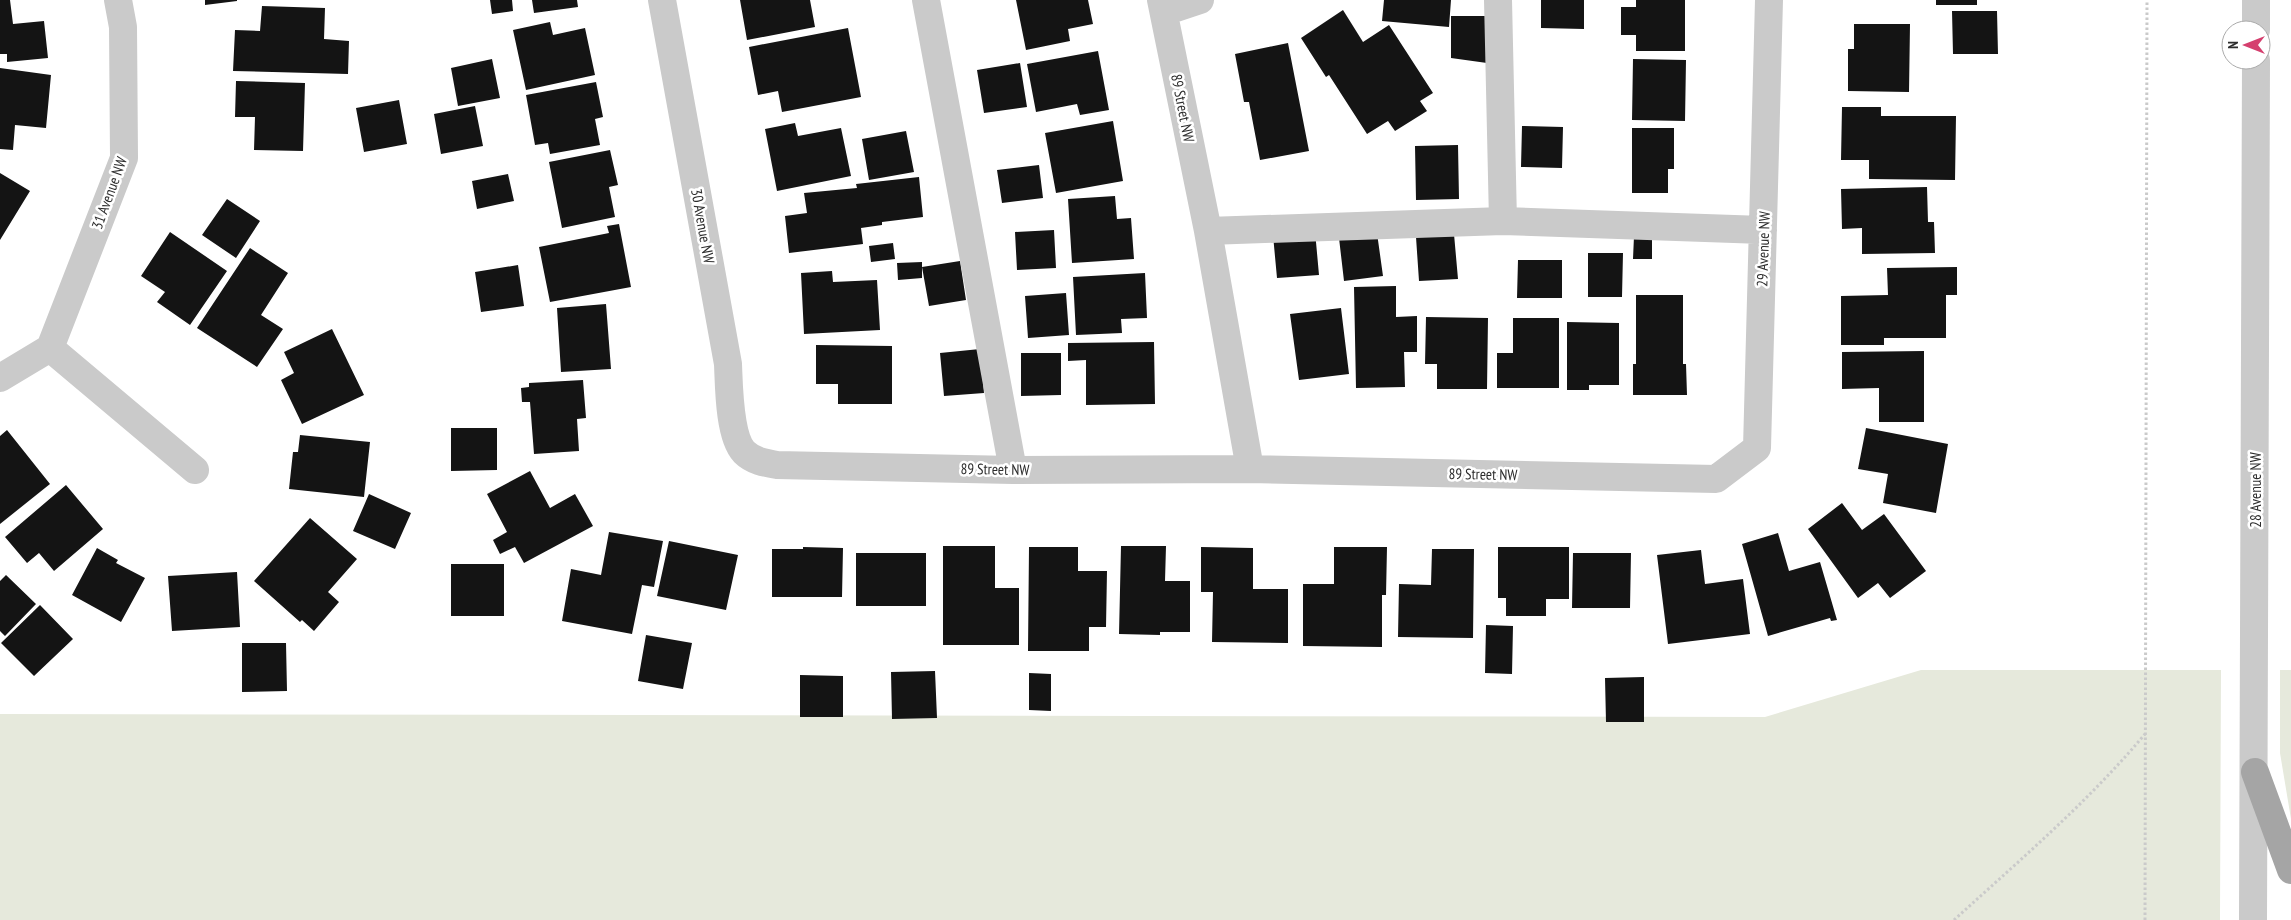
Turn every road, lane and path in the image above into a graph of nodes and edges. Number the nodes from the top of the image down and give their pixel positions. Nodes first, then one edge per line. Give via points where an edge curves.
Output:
1 (118, 0) edge
2 (662, 0) edge
3 (926, 0) edge
4 (1200, 0) edge
5 (1498, 0) edge
6 (1769, 0) edge
7 (2147, 0) edge
8 (2256, 0) edge
9 (1163, 6) edge
10 (2256, 20) edge
11 (2256, 70) edge
12 (1503, 221) junction
13 (1763, 230) junction
14 (1208, 231) junction
15 (50, 348) junction
16 (0, 378) edge
17 (744, 452) joint
18 (1250, 469) junction
19 (195, 470) dead end
20 (1013, 470) junction
21 (1716, 479) joint
22 (2146, 732) junction
23 (2255, 772) junction
24 (2291, 870) edge
25 (1954, 920) edge
26 (2145, 920) edge
27 (2253, 920) edge

1 - 15 street, 31 Avenue NW via 122,27 124,158
2 - 17 street, 30 Avenue NW via 728,364 734,429
3 - 20 street
4 - 9 street, 89 Street NW
5 - 12 street
6 - 13 street, 29 Avenue NW
7 - 22 path
8 - 10 street
9 - 14 street, 89 Street NW
11 - 23 street, 28 Avenue NW
12 - 13 street
12 - 14 street
13 - 21 street, 29 Avenue NW via 1757,448
14 - 18 street, 89 Street NW
15 - 16 street
15 - 19 street
17 - 20 street, 89 Street NW via 759,462 776,465
18 - 20 street, 89 Street NW
18 - 21 street, 89 Street NW
22 - 25 path via 2116,768 2056,828
22 - 26 path
23 - 24 main road
23 - 27 street, 28 Avenue NW

